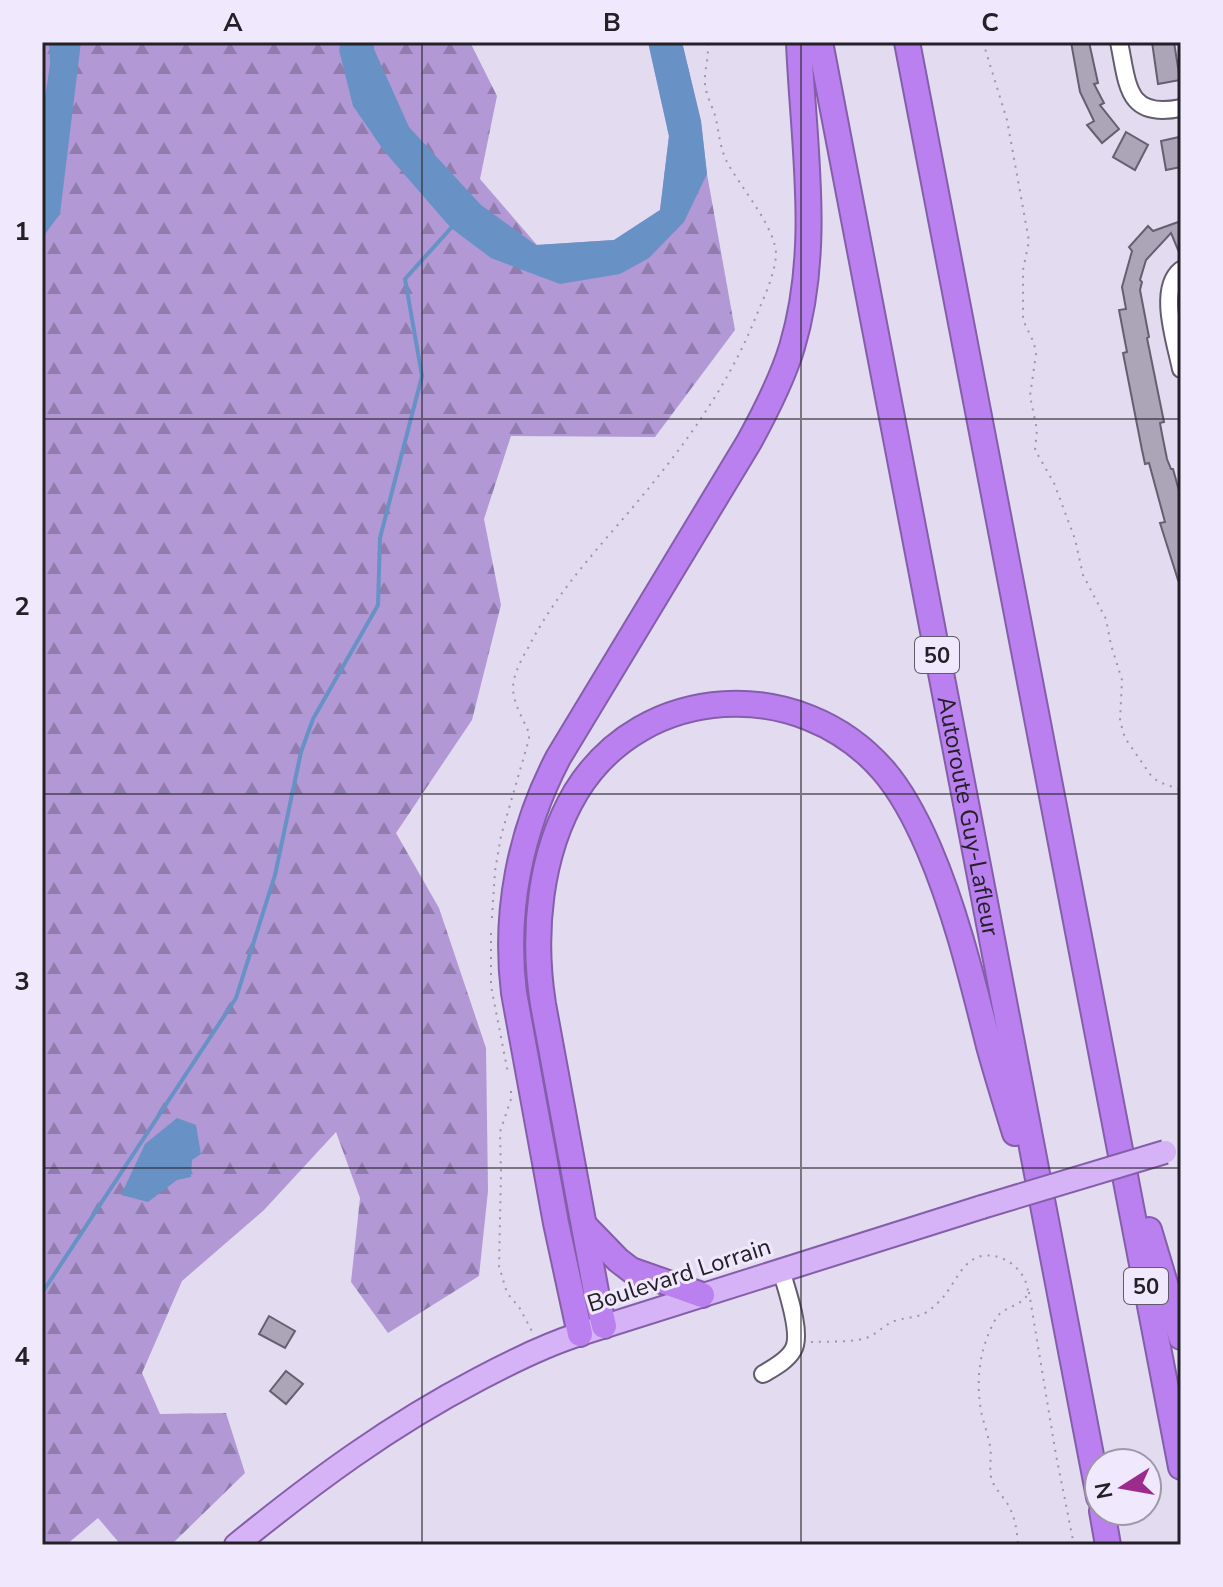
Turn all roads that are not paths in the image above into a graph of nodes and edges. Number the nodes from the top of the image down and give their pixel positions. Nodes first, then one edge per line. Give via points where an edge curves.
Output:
1 (799, 42) edge
2 (820, 42) edge
3 (907, 42) edge
4 (1119, 42) edge
5 (1181, 108) edge
6 (1181, 270) edge
7 (1181, 369) edge
8 (1111, 1105) junction
9 (1173, 1150) edge
10 (585, 1226) junction
11 (1055, 1268) junction
12 (781, 1270) junction
13 (702, 1295) junction
14 (604, 1326) junction
15 (580, 1334) junction
16 (1181, 1337) edge
17 (763, 1374) dead end
18 (1089, 1447) edge
19 (1181, 1467) edge
20 (236, 1545) edge

1 - 15 highway via 809,233 790,354 749,442 550,774 529,826 517,877 511,945 514,993
2 - 11 highway, Autoroute Guy-Lafleur / 50
3 - 8 highway, 50
4 - 5 street via 1128,86 1137,101 1153,111
6 - 7 street via 1171,283 1169,303
8 - 16 highway
8 - 19 highway, 50
9 - 12 main road, Boulevard Lorrain, bridge
10 - 11 highway via 539,965 543,888 557,834 588,774 636,732 696,708 761,704 802,714 845,735 884,771 914,816 961,938
10 - 13 highway via 631,1270
10 - 14 highway
11 - 18 highway, Autoroute Guy-Lafleur / 50
12 - 13 main road, Boulevard Lorrain
12 - 17 street via 796,1342 790,1354
13 - 14 main road, Boulevard Lorrain
14 - 15 main road, Boulevard Lorrain
15 - 20 main road, Boulevard Lorrain via 541,1348 417,1413 327,1473

